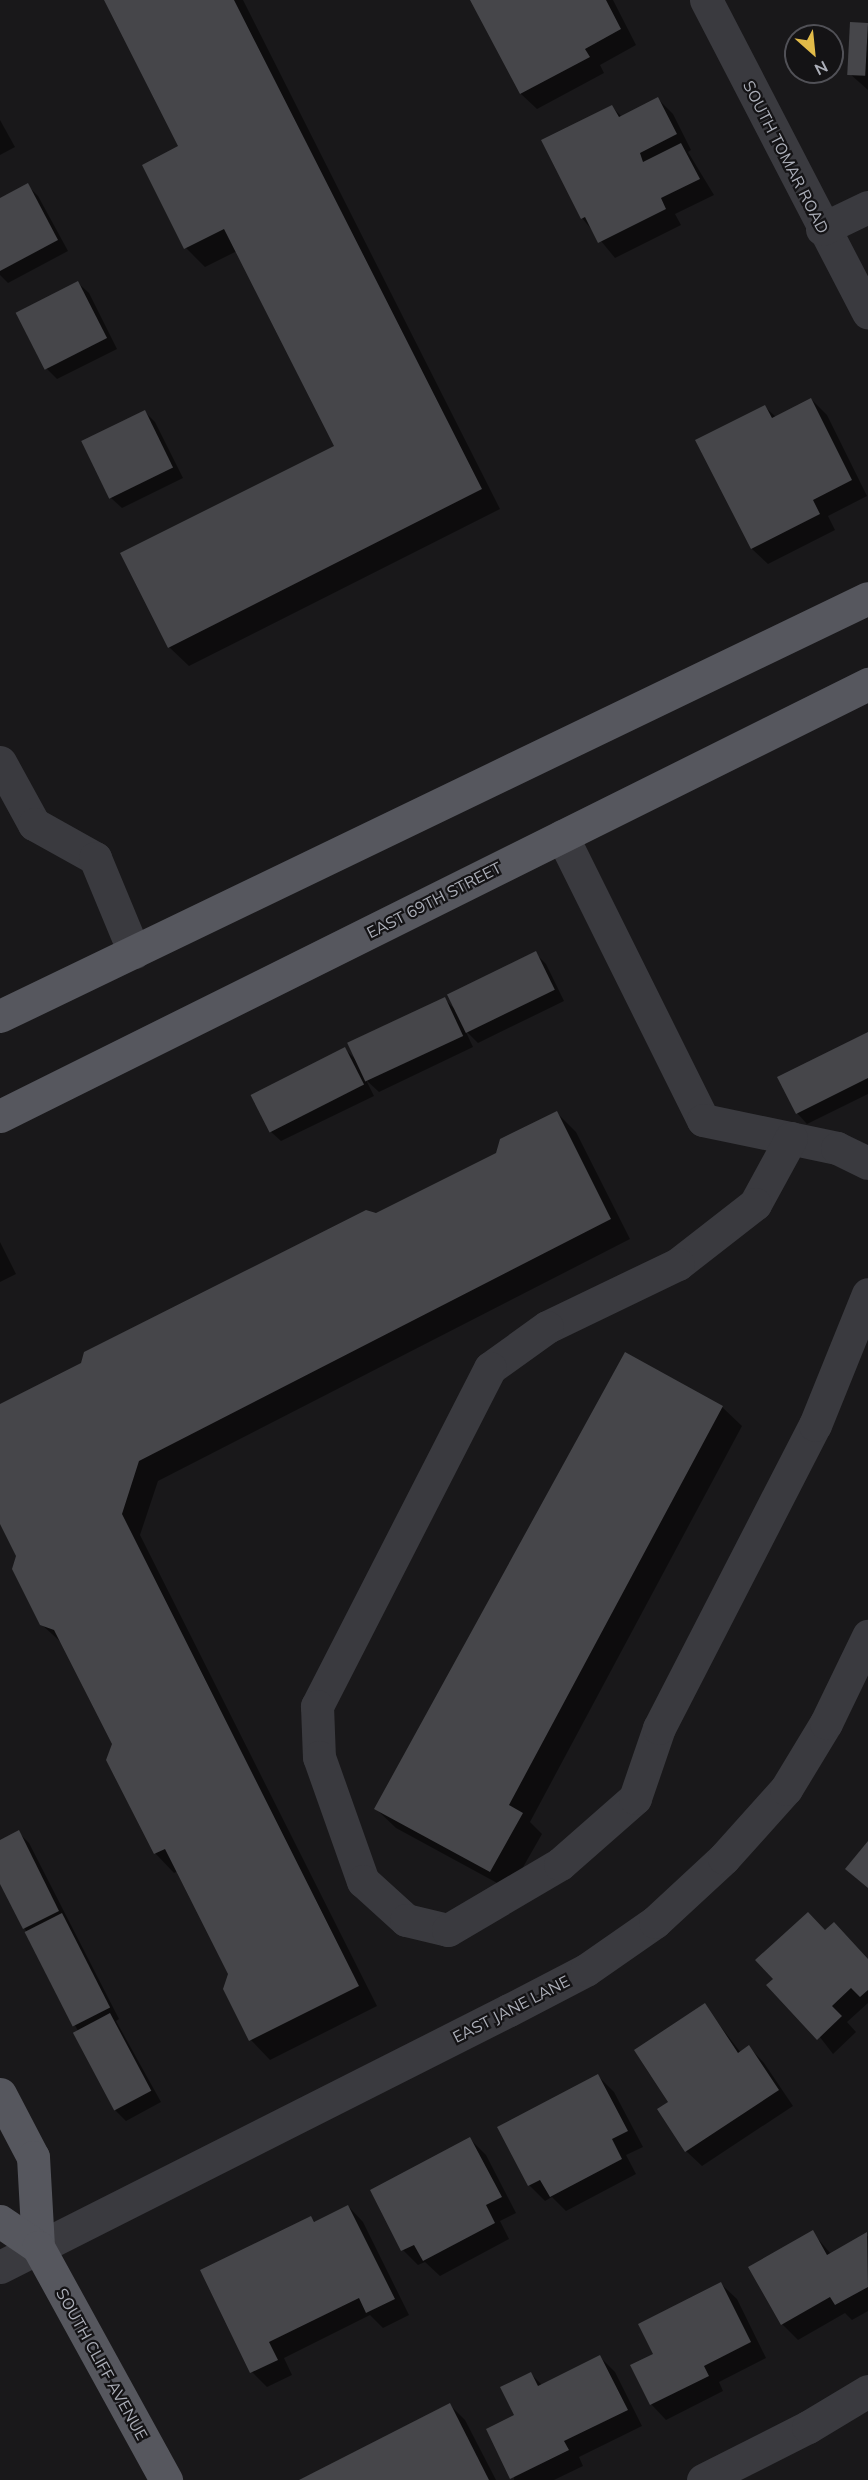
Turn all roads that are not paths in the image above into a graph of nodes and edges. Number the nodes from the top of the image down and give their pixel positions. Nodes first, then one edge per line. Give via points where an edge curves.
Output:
1 (706, 0) edge
2 (868, 207) edge
3 (822, 229) junction
4 (868, 313) edge
5 (868, 598) edge
6 (868, 684) edge
7 (0, 762) edge
8 (562, 836) junction
9 (134, 952) junction
10 (0, 1016) edge
11 (0, 1116) edge
12 (791, 1138) junction
13 (868, 1163) edge
14 (868, 1294) edge
15 (868, 1636) edge
16 (0, 2094) edge
17 (0, 2221) edge
18 (38, 2247) junction
19 (0, 2266) edge
20 (868, 2391) edge
21 (166, 2480) edge
22 (703, 2480) edge

1 - 3 street, SOUTH TOMAR ROAD
2 - 3 street
3 - 4 street, SOUTH TOMAR ROAD
5 - 9 main road
6 - 8 main road, EAST 69TH STREET
7 - 9 street via 34,824 94,858
8 - 11 main road, EAST 69TH STREET
8 - 12 street via 703,1120
9 - 10 main road
12 - 13 street via 837,1148
12 - 14 street via 755,1204 678,1264 547,1327 490,1368 317,1706 319,1757 363,1881 406,1920 448,1930 560,1864 635,1798 659,1728 815,1425
15 - 18 street, EAST JANE LANE via 826,1723 786,1789 724,1858 655,1922 586,1970
16 - 18 main road, SOUTH CLIFF AVENUE via 33,2157
17 - 18 main road, SOUTH CLIFF AVENUE
18 - 19 street, EAST JANE LANE
18 - 21 main road, SOUTH CLIFF AVENUE
20 - 22 street via 808,2427

